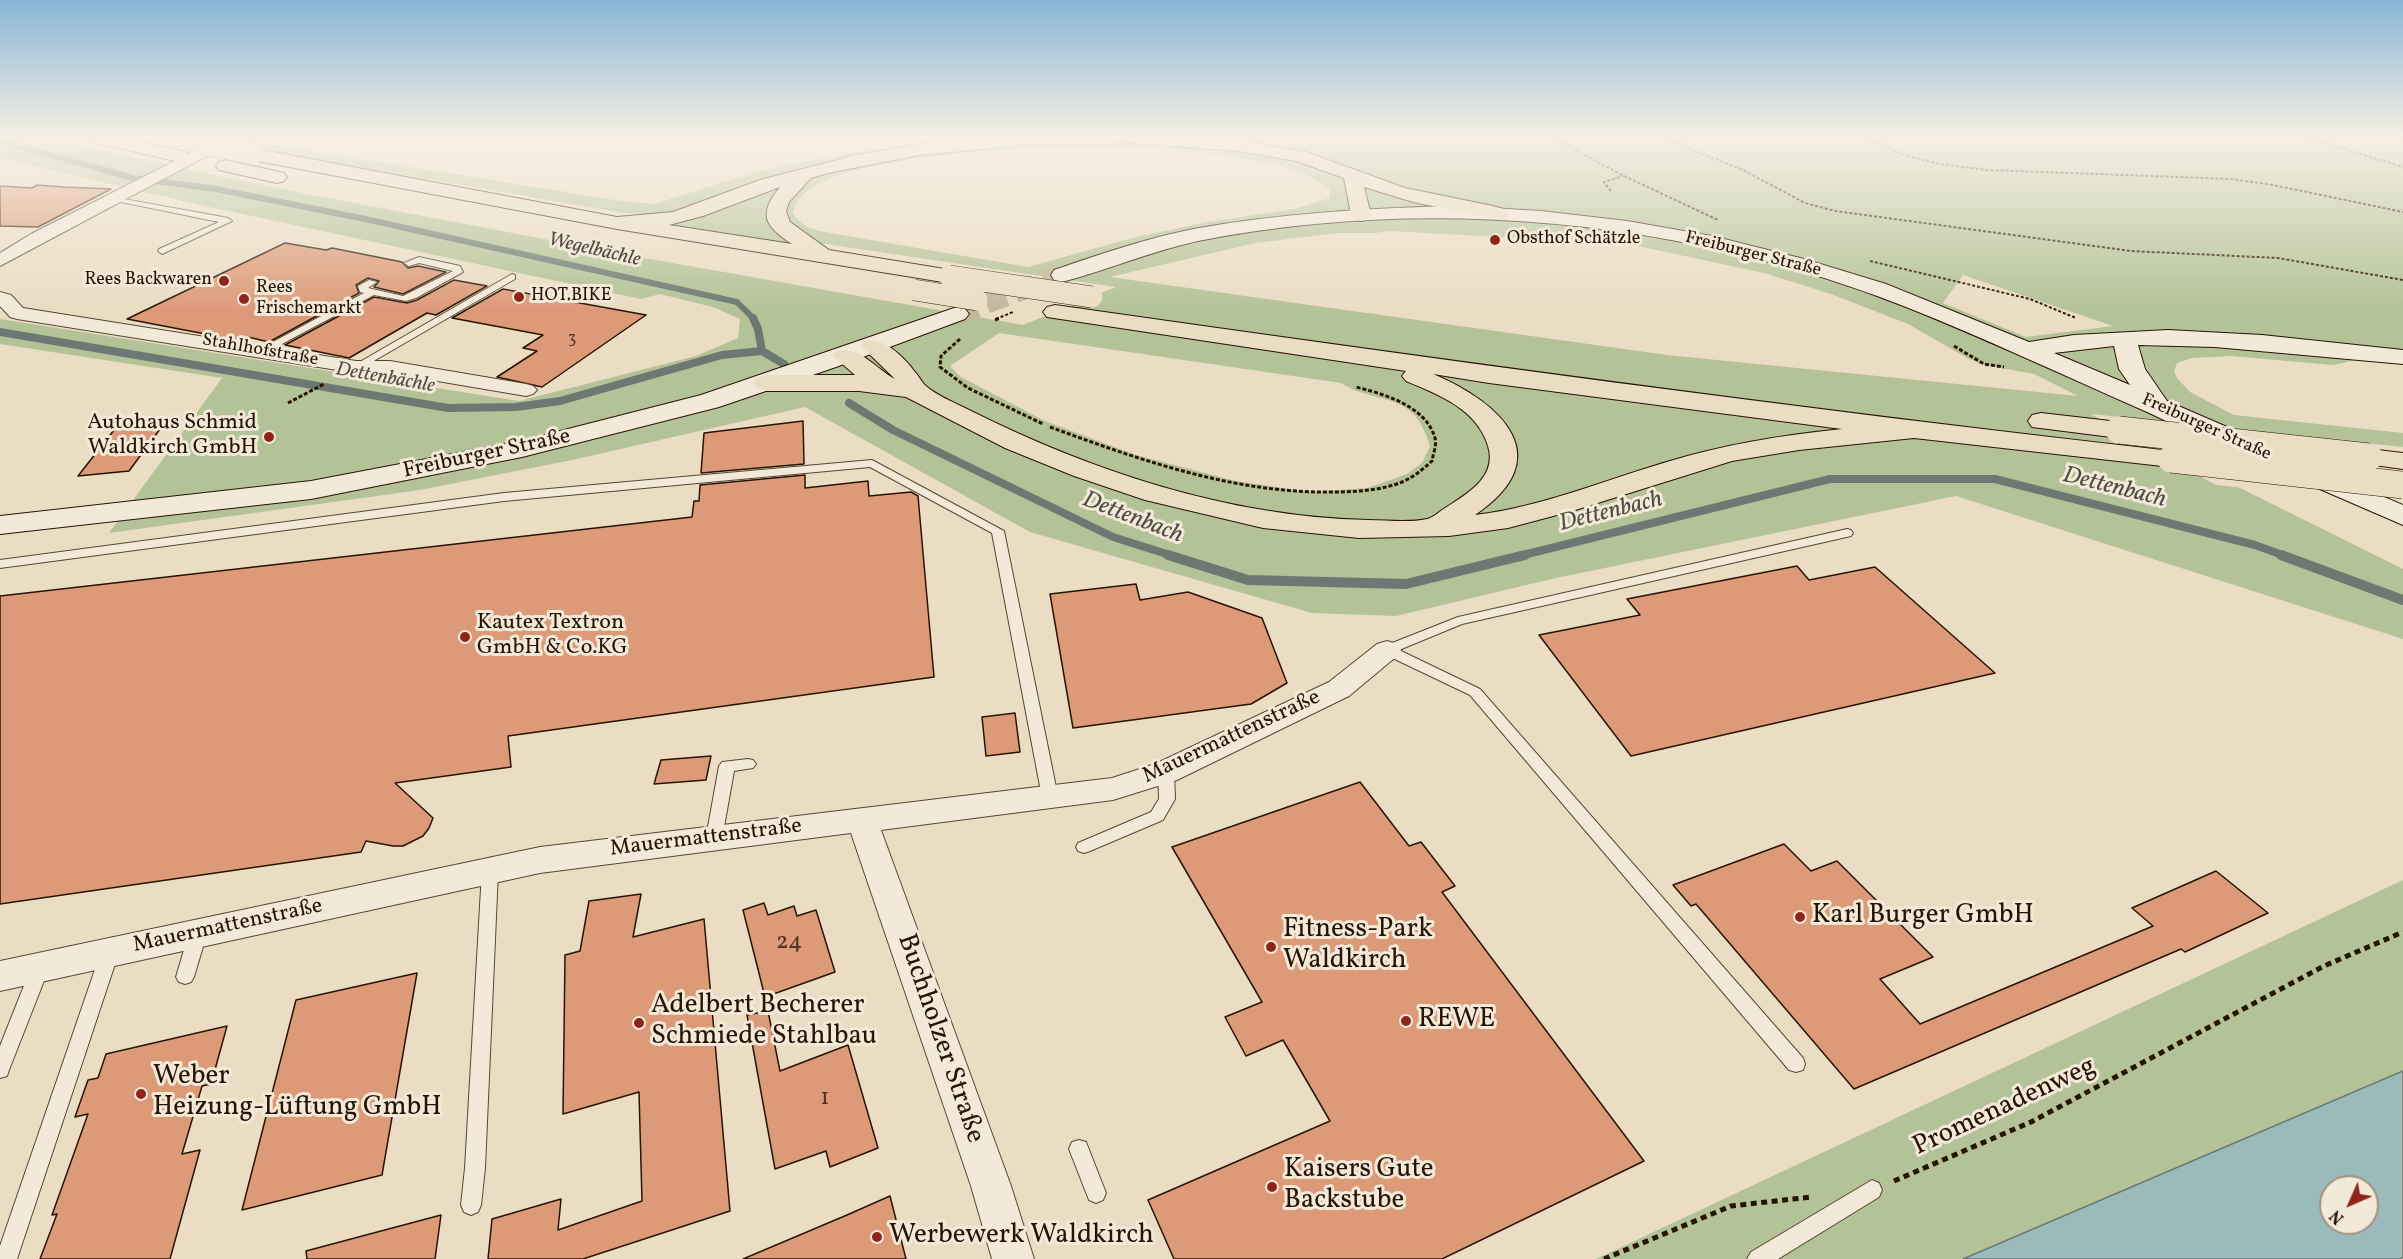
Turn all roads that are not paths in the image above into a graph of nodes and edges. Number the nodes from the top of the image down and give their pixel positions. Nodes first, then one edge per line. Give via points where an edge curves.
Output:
1 (124, 195) edge
2 (373, 195) edge
3 (468, 195) edge
4 (736, 195) edge
5 (783, 195) edge
6 (1357, 195) edge
7 (1389, 195) edge
8 (1409, 195) edge
9 (116, 199) junction
10 (1396, 213) junction
11 (1500, 214) junction
12 (1361, 215) junction
13 (617, 223) junction
14 (9, 237) dead end
15 (37, 238) junction
16 (162, 251) dead end
17 (827, 257) junction
18 (0, 261) edge
19 (409, 264) dead end
20 (1062, 275) tunnel mouth
21 (512, 277) dead end
22 (372, 282) dead end
23 (373, 292) junction
24 (0, 298) edge
25 (961, 325) tunnel mouth
26 (2114, 339) junction
27 (873, 346) junction
28 (261, 351) junction
29 (845, 356) junction
30 (2041, 356) junction
31 (2403, 357) edge
32 (1375, 358) junction
33 (356, 367) junction
34 (766, 383) junction
35 (887, 386) junction
36 (526, 390) dead end
37 (917, 392) junction
38 (2157, 406) junction
39 (1914, 430) junction
40 (2403, 460) edge
41 (2403, 486) edge
42 (2403, 516) edge
43 (0, 525) edge
44 (1438, 527) junction
45 (1846, 533) dead end
46 (0, 564) edge
47 (1387, 650) junction
48 (748, 764) dead end
49 (1166, 772) junction
50 (1050, 797) junction
51 (862, 820) junction
52 (714, 838) junction
53 (1084, 847) dead end
54 (490, 871) junction
55 (198, 933) junction
56 (111, 952) junction
57 (40, 968) junction
58 (0, 976) edge
59 (185, 977) dead end
60 (1796, 1064) dead end
61 (0, 1070) edge
62 (1079, 1149) dead end
63 (1872, 1190) road end
64 (1096, 1193) dead end
65 (471, 1205) dead end
66 (6, 1259) edge
67 (1013, 1259) edge
68 (1758, 1259) edge

1 - 9 street
2 - 32 highway, bridge via 533,226 914,290
3 - 13 highway, bridge
4 - 13 highway via 677,217
5 - 17 highway via 774,212 777,220
6 - 12 highway
7 - 10 highway
8 - 11 highway
9 - 15 street
9 - 16 lane via 228,221 230,225 180,248
10 - 11 main road, Freiburger Straße
10 - 12 main road, Freiburger Straße
11 - 30 main road, Freiburger Straße via 1622,226 1762,255 1881,290
12 - 20 main road, Freiburger Straße via 1197,236 1137,250
13 - 17 highway
14 - 15 street
15 - 18 street
17 - 40 highway, bridge via 1431,346 1742,386
19 - 23 lane via 419,260 457,268 458,272 403,299
21 - 33 lane
22 - 23 lane via 363,290
23 - 28 lane
24 - 28 street, Stahlhofstraße via 17,313
25 - 27 main road, Freiburger Straße
26 - 30 main road
26 - 31 main road via 2239,342
26 - 38 main road
27 - 29 main road, Freiburger Straße
27 - 37 highway via 904,374
28 - 33 street, Stahlhofstraße
29 - 34 main road, Freiburger Straße
29 - 35 highway
30 - 38 main road, Freiburger Straße
32 - 39 highway
32 - 44 highway via 1455,393 1486,416 1502,443 1505,459 1494,484
33 - 36 street, Stahlhofstraße via 390,367
34 - 35 highway via 861,382
34 - 43 main road, Freiburger Straße via 522,450 369,480 233,501
35 - 37 highway
37 - 44 highway via 1036,451 1174,501 1217,512 1302,524 1366,529
38 - 42 main road, Freiburger Straße
39 - 41 highway, bridge
39 - 44 highway via 1799,441 1733,453 1669,469 1538,512 1485,523
45 - 47 lane via 1458,621
46 - 50 lane via 504,497 872,463 998,531
47 - 49 street, Mauermattenstraße via 1339,689
47 - 60 lane via 1475,692
48 - 52 lane via 727,766
49 - 50 street, Mauermattenstraße via 1113,789
49 - 53 lane via 1167,799 1157,816
50 - 51 street, Mauermattenstraße
51 - 52 street, Mauermattenstraße
51 - 67 street, Buchholzer Straße
52 - 54 street, Mauermattenstraße via 540,860
54 - 55 street, Mauermattenstraße
54 - 65 lane
55 - 56 street, Mauermattenstraße
55 - 59 lane
56 - 57 street, Mauermattenstraße
56 - 66 lane
57 - 58 street, Mauermattenstraße
57 - 61 lane
62 - 64 lane
63 - 68 lane

